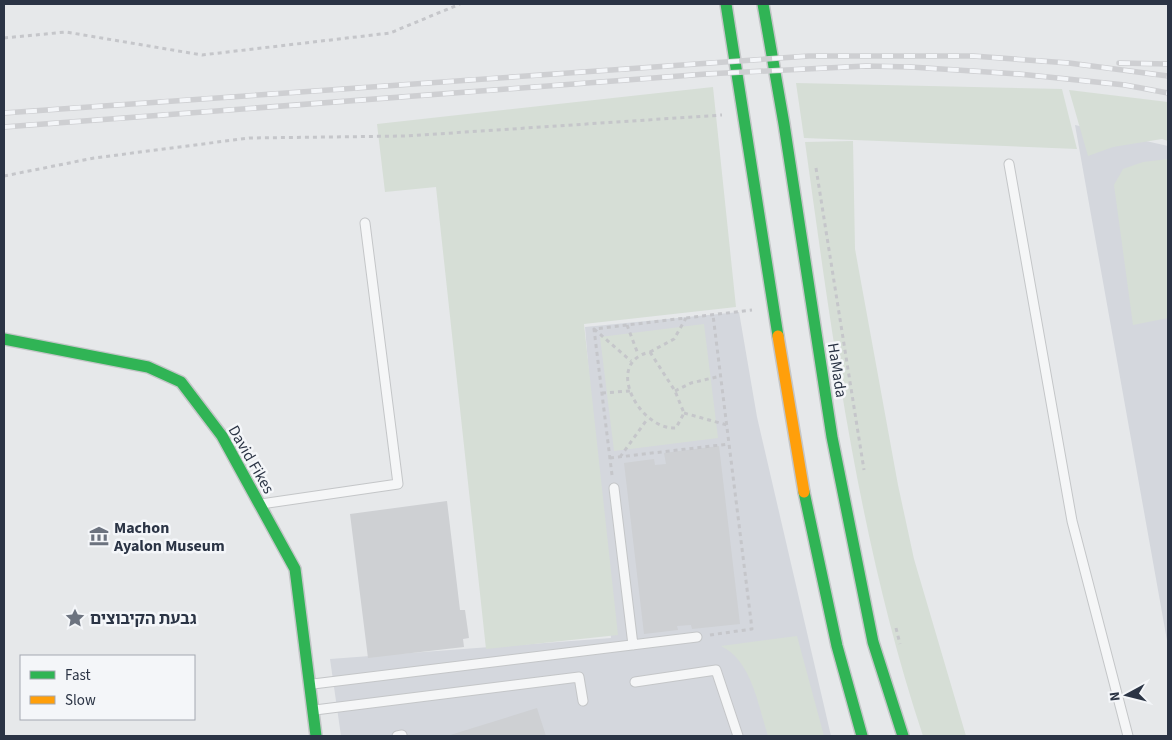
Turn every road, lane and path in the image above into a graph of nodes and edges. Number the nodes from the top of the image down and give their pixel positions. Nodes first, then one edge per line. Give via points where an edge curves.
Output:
1 (460, 4) edge
2 (726, 4) edge
3 (763, 4) edge
4 (4, 38) edge
5 (745, 113) junction
6 (814, 158) dead end
7 (1009, 164) dead end
8 (4, 176) edge
9 (366, 222) dead end
10 (772, 310) junction
11 (713, 315) junction
12 (686, 318) junction
13 (627, 325) junction
14 (594, 329) junction
15 (4, 339) edge
16 (650, 352) junction
17 (638, 354) junction
18 (631, 361) junction
19 (721, 376) junction
20 (630, 391) junction
21 (675, 391) junction
22 (602, 393) junction
23 (684, 413) junction
24 (648, 418) junction
25 (727, 424) junction
26 (729, 444) junction
27 (620, 457) junction
28 (610, 458) junction
29 (866, 480) dead end
30 (614, 488) joint
31 (259, 504) junction
32 (895, 624) dead end
33 (697, 637) joint
34 (633, 644) junction
35 (902, 653) dead end
36 (635, 682) dead end
37 (310, 685) junction
38 (583, 701) dead end
39 (313, 710) junction
40 (316, 736) edge
41 (738, 736) edge
42 (862, 736) edge
43 (902, 736) edge
44 (1128, 736) edge

1 - 4 path via 390,33 202,55 66,32
2 - 5 main road
3 - 43 main road, HaMada via 834,447 873,642
5 - 8 path via 406,136 250,138 94,158
5 - 10 main road
6 - 29 path
7 - 44 lane via 1072,521
9 - 31 lane via 398,484
10 - 11 path
10 - 42 main road via 814,555
11 - 12 path
11 - 19 path
12 - 13 path
12 - 16 path via 674,339
13 - 14 path
13 - 17 path
14 - 18 path
14 - 22 path
15 - 31 main road, David Fikes via 148,367 182,382 222,436
16 - 17 path
16 - 21 path
17 - 18 path
18 - 20 path
19 - 21 path via 691,383
19 - 25 path
20 - 22 path
20 - 24 path
21 - 23 path
22 - 28 path
23 - 24 path via 676,428 665,427
23 - 25 path
24 - 27 path
25 - 26 path
26 - 27 path
26 - 33 path via 752,629
27 - 28 path
28 - 30 path
30 - 34 lane
31 - 37 main road, David Fikes via 295,569
32 - 35 path
33 - 34 lane
34 - 37 lane
36 - 41 lane via 716,670
37 - 39 main road, David Fikes
38 - 39 lane via 579,677
39 - 40 main road, David Fikes

